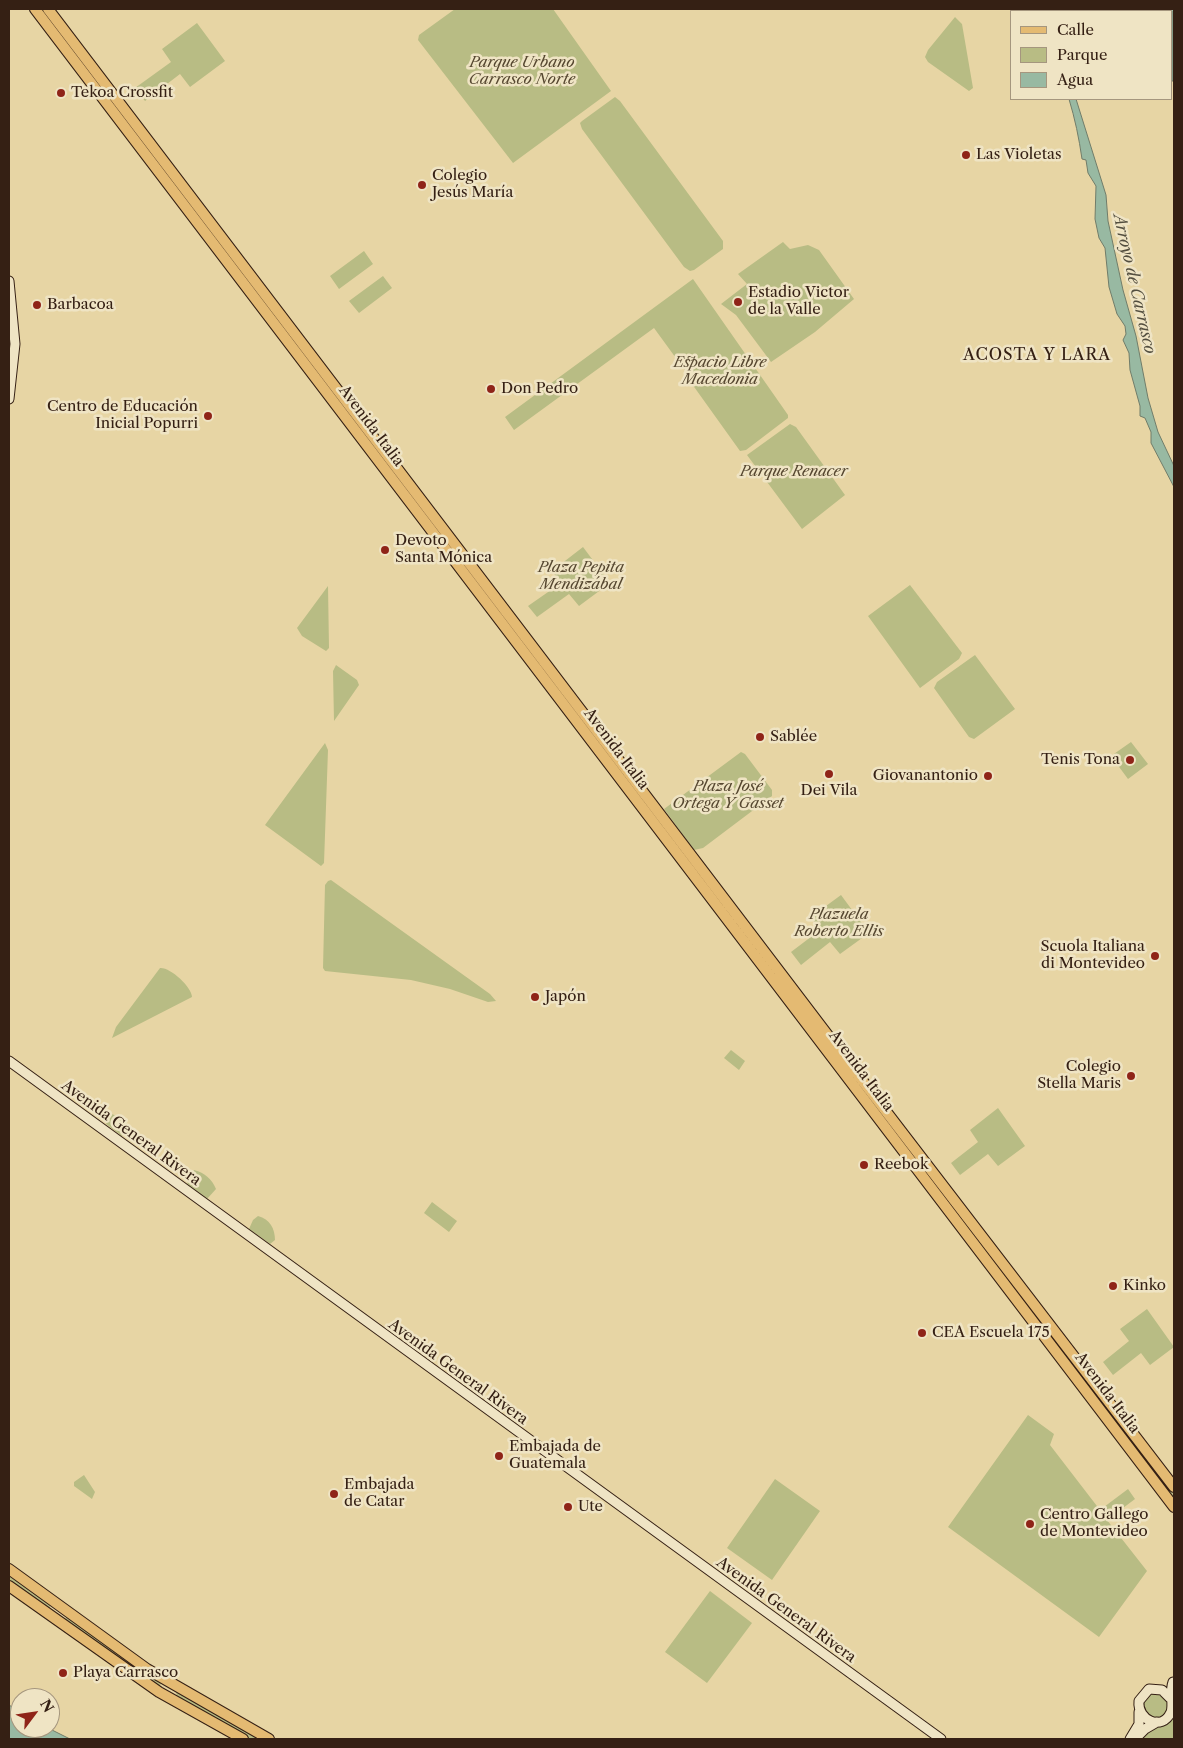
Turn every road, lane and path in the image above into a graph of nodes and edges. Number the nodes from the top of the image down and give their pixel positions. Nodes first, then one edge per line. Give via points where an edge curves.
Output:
1 (35, 9) edge
2 (48, 9) edge
3 (9, 283) edge
4 (9, 399) edge
5 (407, 490) junction
6 (9, 1061) edge
7 (1174, 1487) edge
8 (1174, 1507) edge
9 (9, 1568) edge
10 (9, 1586) edge
11 (1173, 1680) edge
12 (1158, 1689) junction
13 (1172, 1701) edge
14 (1139, 1712) junction
15 (1171, 1716) edge
16 (1157, 1722) junction
17 (243, 1739) edge
18 (269, 1739) edge
19 (941, 1739) edge
20 (1130, 1739) edge
21 (1135, 1739) edge

1 - 5 main road, Avenida Italia via 380,462
2 - 5 main road, Avenida Italia
3 - 4 main road via 15,357
5 - 7 main road, Avenida Italia via 434,517
5 - 8 main road, Avenida Italia
6 - 19 main road, Avenida General Rivera
9 - 18 main road via 154,1673
10 - 17 main road via 151,1687
11 - 12 main road
11 - 13 main road
12 - 13 main road
12 - 14 main road via 1149,1690 1141,1696
13 - 15 main road
14 - 16 main road via 1144,1719
14 - 20 main road via 1139,1724
15 - 16 main road
16 - 21 main road

